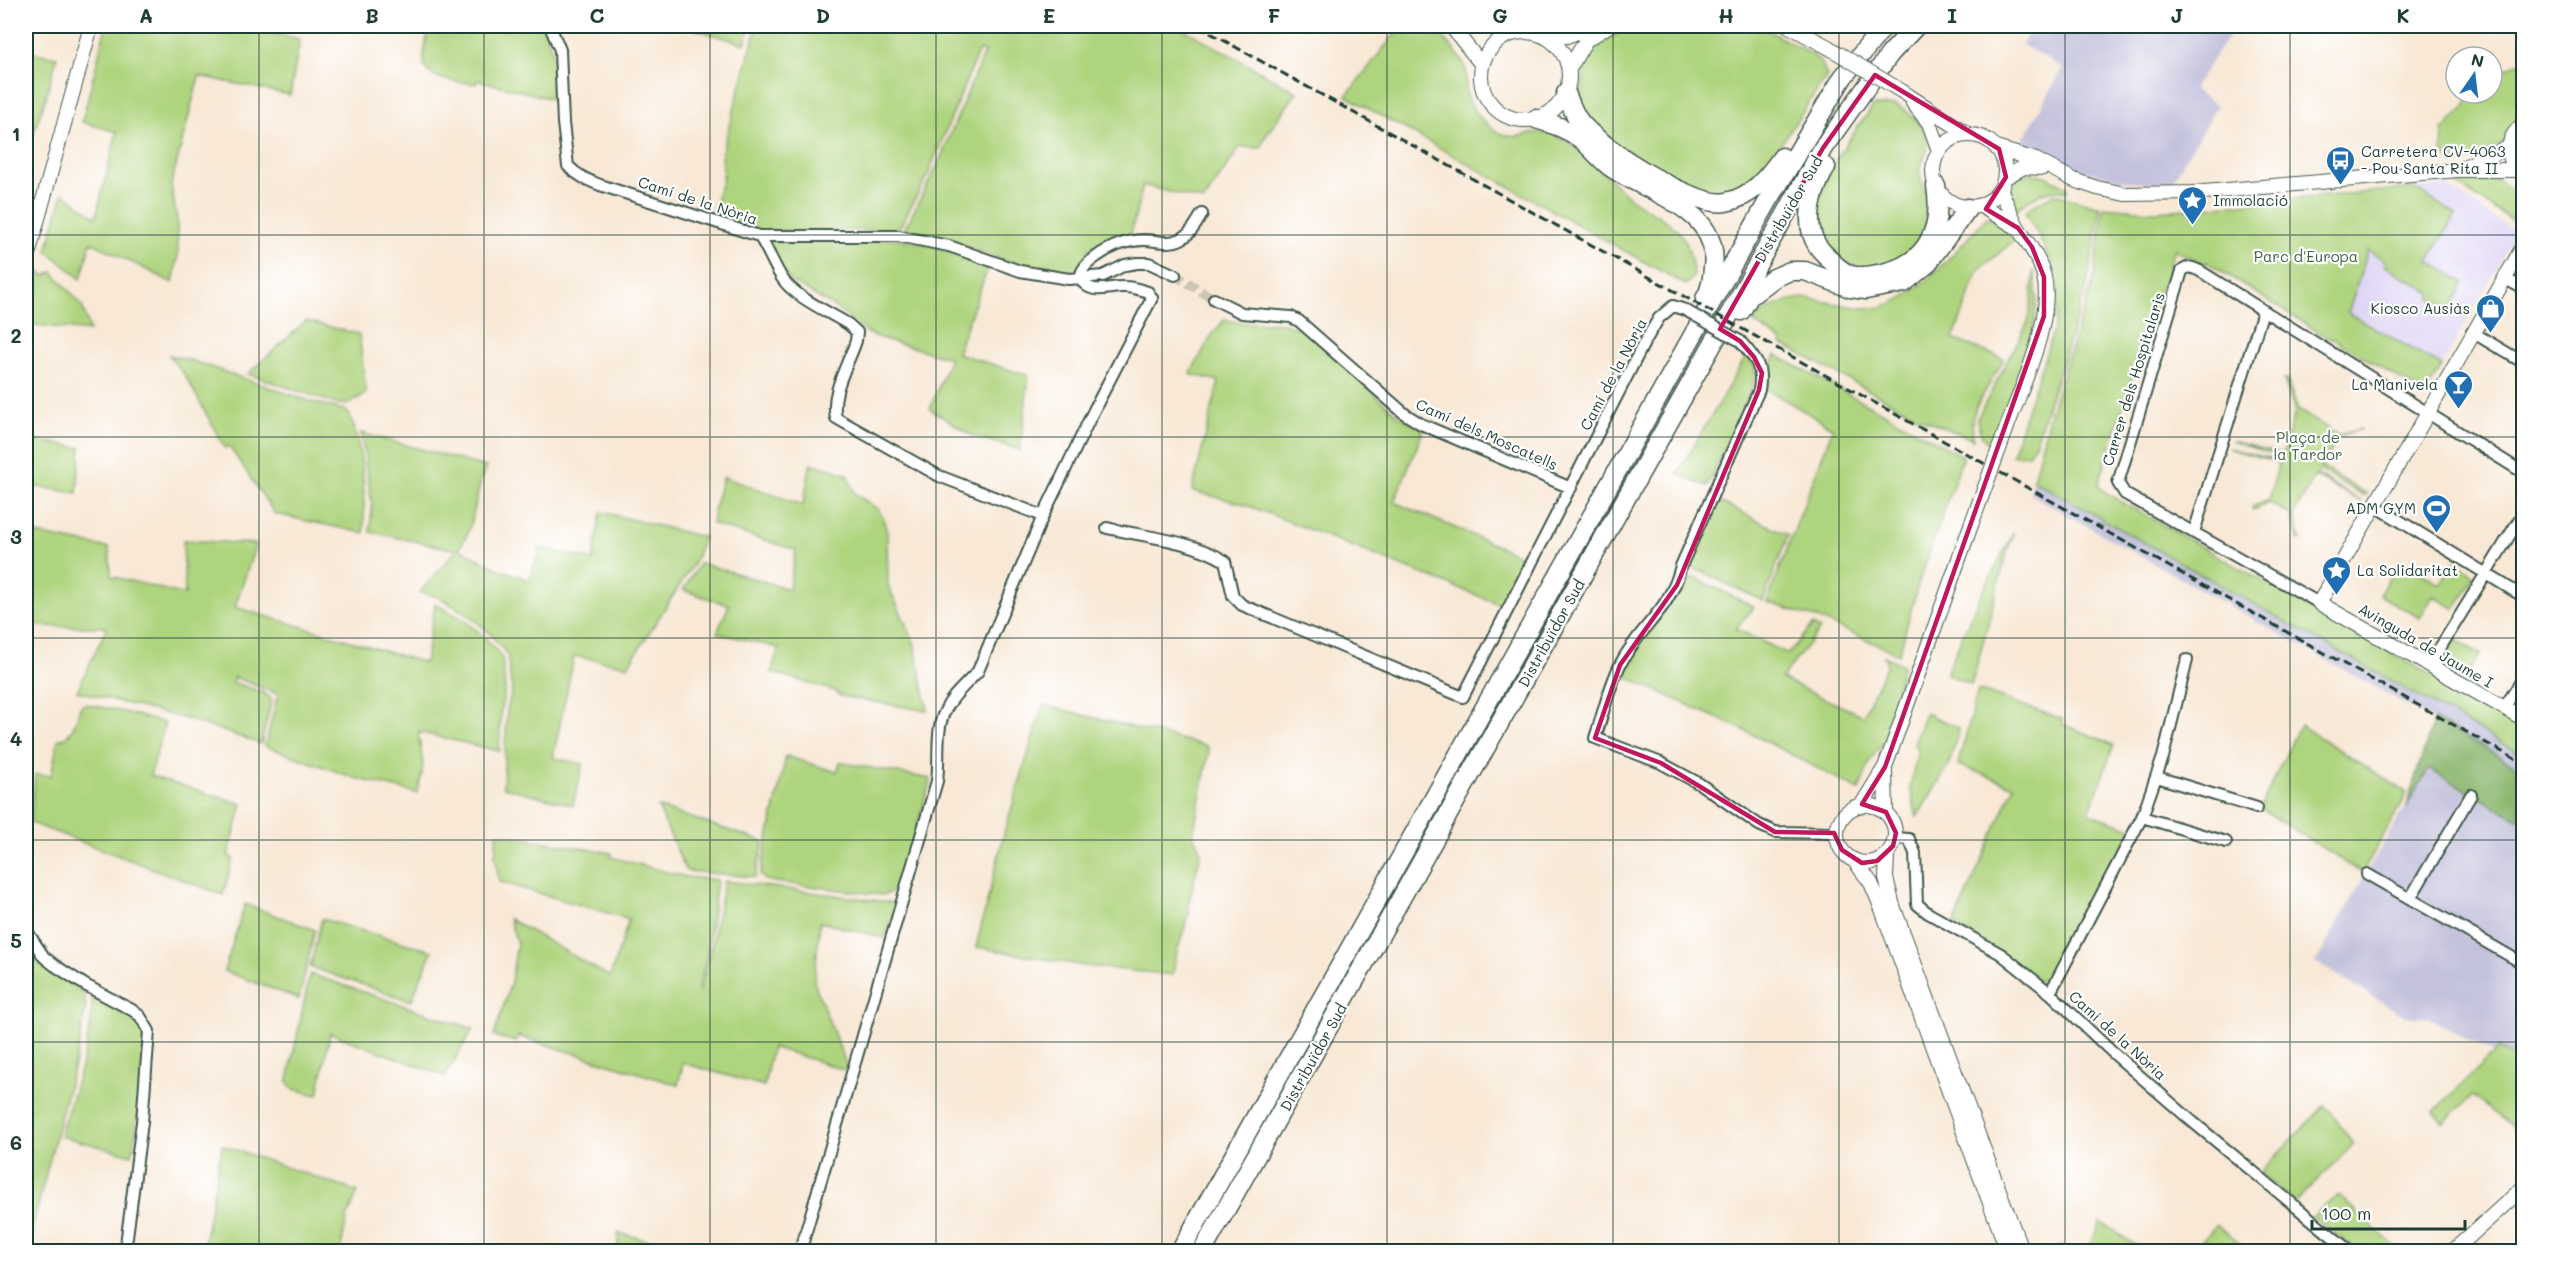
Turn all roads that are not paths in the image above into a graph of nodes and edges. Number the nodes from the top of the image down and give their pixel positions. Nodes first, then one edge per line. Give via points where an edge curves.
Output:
1 (91, 26) edge
2 (550, 26) edge
3 (1451, 26) edge
4 (1491, 26) edge
5 (1593, 26) edge
6 (1608, 26) edge
7 (1789, 26) edge
8 (1884, 26) edge
9 (1916, 26) edge
10 (1515, 33) junction
11 (1548, 37) junction
12 (1482, 65) junction
13 (1569, 69) junction
14 (1843, 77) junction
15 (1903, 92) junction
16 (1566, 93) junction
17 (1848, 112) junction
18 (1536, 119) junction
19 (2523, 124) edge
20 (1969, 135) junction
21 (2509, 147) junction
22 (1999, 149) junction
23 (1939, 151) junction
24 (2057, 169) junction
25 (2458, 170) junction
26 (2521, 172) edge
27 (2003, 184) junction
28 (1936, 186) junction
29 (1975, 207) junction
30 (1202, 214) dead end
31 (2018, 228) junction
32 (759, 236) junction
33 (2523, 245) edge
34 (26, 262) edge
35 (1175, 275) tunnel mouth
36 (2504, 278) junction
37 (1080, 279) junction
38 (2523, 289) edge
39 (1214, 299) tunnel mouth
40 (2263, 311) junction
41 (2472, 332) junction
42 (2523, 363) edge
43 (2427, 413) junction
44 (1640, 472) junction
45 (2523, 473) edge
46 (1616, 474) junction
47 (1571, 488) junction
48 (2125, 494) joint
49 (2374, 505) junction
50 (2523, 512) edge
51 (1044, 516) junction
52 (1107, 528) dead end
53 (2194, 532) junction
54 (2486, 574) junction
55 (2523, 597) edge
56 (2319, 603) junction
57 (2187, 660) dead end
58 (2430, 664) junction
59 (2523, 677) edge
60 (2504, 708) junction
61 (2523, 719) edge
62 (1886, 767) junction
63 (2157, 777) junction
64 (2471, 795) dead end
65 (1861, 806) junction
66 (2257, 808) dead end
67 (1886, 812) junction
68 (2142, 817) junction
69 (1838, 833) junction
70 (1895, 838) junction
71 (2226, 842) dead end
72 (1887, 855) junction
73 (1854, 860) junction
74 (2367, 874) dead end
75 (2411, 897) junction
76 (26, 930) edge
77 (2523, 964) edge
78 (2050, 993) junction
79 (2523, 1187) edge
80 (124, 1251) edge
81 (800, 1251) edge
82 (1180, 1251) edge
83 (1202, 1251) edge
84 (2008, 1251) edge
85 (2022, 1251) edge
86 (2351, 1251) edge
87 (2452, 1251) edge

1 - 34 street
2 - 32 street, Camí de la Nòria via 560,50 568,166 600,185
3 - 12 street
4 - 10 street
5 - 11 street via 1567,36
6 - 13 street via 1586,40
7 - 15 street, bridge
8 - 14 highway, Distribuïdor Sud
9 - 17 highway, Distribuïdor Sud via 1890,54
10 - 11 street
10 - 12 street via 1494,44
11 - 13 street via 1559,47
12 - 18 street via 1485,95 1494,107 1506,116
13 - 16 street
14 - 16 highway via 1824,94 1768,177 1755,189 1726,202 1695,197 1617,155 1579,121
14 - 46 highway, Distribuïdor Sud via 1767,203
15 - 20 street
15 - 23 street via 1929,123
16 - 18 street via 1549,114
17 - 28 highway via 1839,144 1815,185 1811,212 1811,230 1817,245 1836,266 1852,275 1866,276 1900,269 1916,257 1930,241 1936,224
17 - 44 highway, Distribuïdor Sud via 1822,148
18 - 46 highway via 1562,127 1609,166 1677,203 1704,225 1715,256 1710,289 1641,417
19 - 21 street
20 - 22 street via 1990,141
20 - 23 street via 1947,142
21 - 25 street
21 - 26 street via 2513,164
22 - 24 street
22 - 27 street
23 - 28 street via 1934,162
24 - 25 street via 2074,180 2125,194 2193,193
24 - 27 street via 2024,167
25 - 26 street
27 - 29 street via 1996,197
27 - 31 street
28 - 29 street via 1949,202
29 - 31 street
29 - 44 highway via 1927,264 1904,283 1866,290 1805,271 1790,271 1749,297 1674,430
30 - 37 street via 1190,234 1177,241 1125,242 1107,249 1083,268
31 - 62 street, bridge via 2032,247 2044,277 2044,316
32 - 37 street via 898,236 949,246 1020,271
32 - 51 street, Camí de la Nòria via 790,288 857,332 835,395 836,418 939,477
33 - 36 street
35 - 37 street via 1149,263 1137,263 1103,276
36 - 38 street
36 - 41 street
37 - 51 street via 1091,289 1137,288 1149,292 1152,298
39 - 47 street, Camí dels Moscatells via 1242,313 1299,321 1421,424
40 - 43 street
40 - 48 street, Carrer dels Hospitalaris via 2192,267 2182,271 2118,477
40 - 53 street
41 - 42 street
41 - 43 street
43 - 45 street
43 - 49 street
44 - 83 highway, Distribuïdor Sud
46 - 82 highway, Distribuïdor Sud
47 - 52 street, Camí de la Nòria via 1463,697 1242,605 1233,596 1225,561 1216,555
47 - 69 street, Camí de la Nòria, bridge via 1644,343 1659,318 1673,306 1740,341 1754,357 1762,373 1759,390 1677,585 1620,665 1595,738 1661,763 1775,832
48 - 53 street, Avinguda de Jaume I
49 - 54 street
49 - 56 street
50 - 54 street
51 - 81 street via 978,671 944,712 937,781
53 - 56 street, Avinguda de Jaume I
54 - 55 street
54 - 58 street
56 - 58 street, Avinguda de Jaume I
57 - 63 street
58 - 60 street, Avinguda de Jaume I
59 - 60 street
60 - 61 street, Avinguda de Jaume I
62 - 65 street
62 - 67 street
63 - 66 street
63 - 68 street
64 - 75 street
65 - 67 street
65 - 69 street via 1843,816
67 - 70 street via 1894,823
68 - 71 street
68 - 78 street
69 - 73 street via 1842,850
70 - 72 street
70 - 78 street, Camí de la Nòria via 1909,839 1915,853 1917,904 2001,954
72 - 73 street via 1872,863
72 - 85 street via 1886,878 1893,906
73 - 84 street via 1880,904
74 - 75 street
75 - 77 street
76 - 80 street via 44,957 132,1010 149,1031 142,1122
78 - 86 street, Camí de la Nòria via 2178,1109
79 - 87 street

